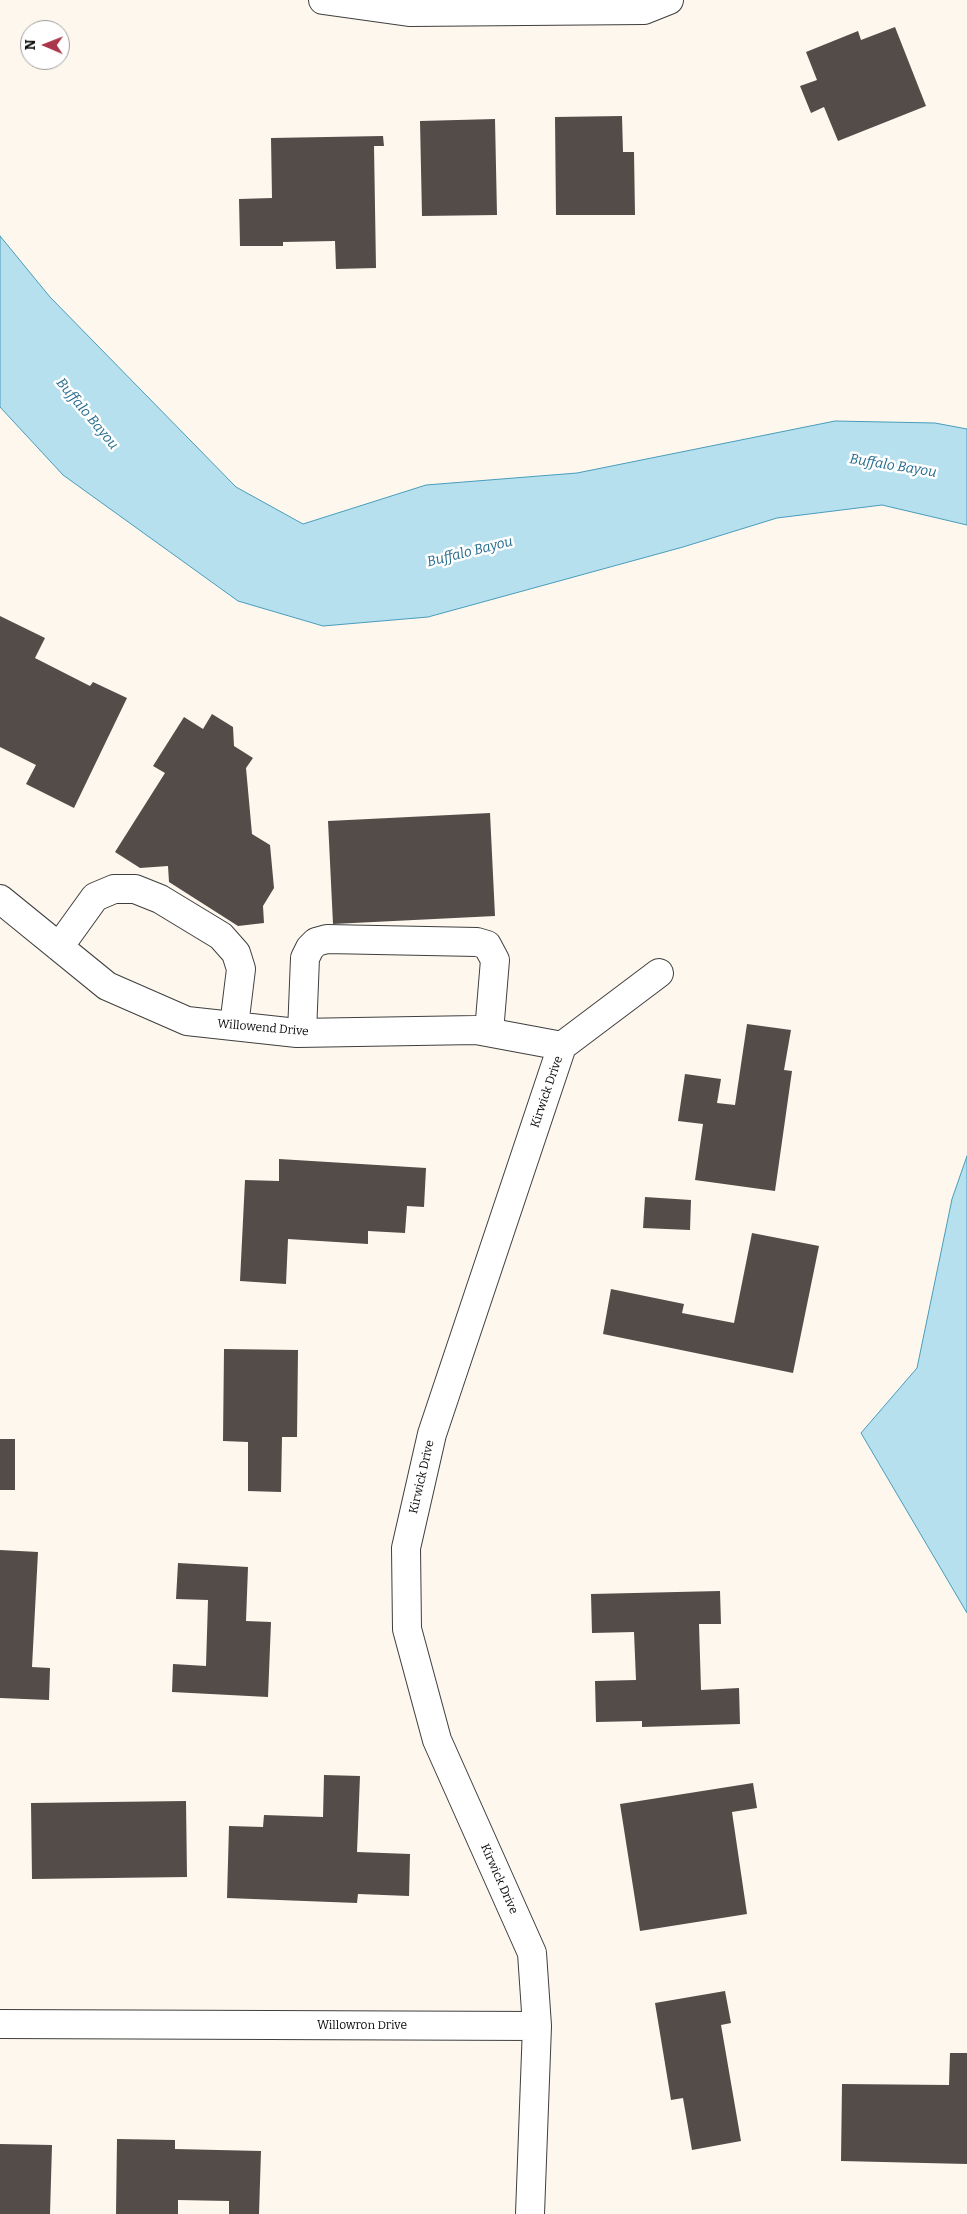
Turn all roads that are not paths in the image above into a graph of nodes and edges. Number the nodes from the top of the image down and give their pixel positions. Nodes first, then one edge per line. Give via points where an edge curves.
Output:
1 (323, 0) edge
2 (669, 0) edge
3 (0, 899) edge
4 (58, 947) junction
5 (659, 973) dead end
6 (234, 1026) junction
7 (489, 1032) junction
8 (302, 1033) junction
9 (562, 1046) junction
10 (0, 2024) edge
11 (537, 2026) junction
12 (530, 2214) edge

1 - 2 street via 409,12 644,10
3 - 4 street, Willowend Drive
4 - 6 street, Willowend Drive via 107,986 187,1020
4 - 6 street via 96,897 114,889 135,889 160,899 221,936 236,953 241,968
5 - 9 street, Kirwick Drive
6 - 8 street, Willowend Drive
7 - 8 street, Willowend Drive
7 - 8 street via 494,960 487,945 477,942 326,938 316,942 305,958
7 - 9 street, Willowend Drive
9 - 11 street, Kirwick Drive via 432,1434 406,1548 407,1629 437,1740 532,1953
10 - 11 street, Willowron Drive
11 - 12 street

